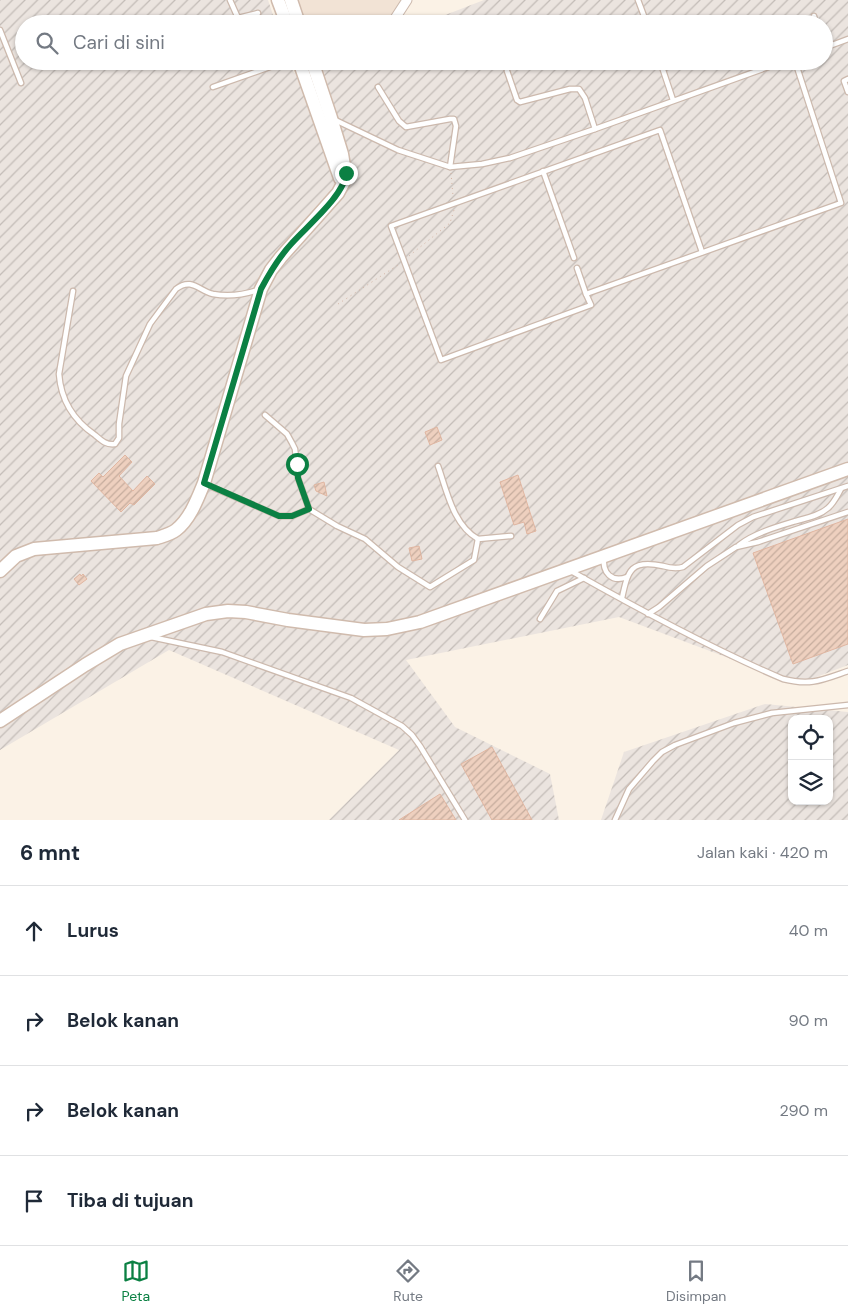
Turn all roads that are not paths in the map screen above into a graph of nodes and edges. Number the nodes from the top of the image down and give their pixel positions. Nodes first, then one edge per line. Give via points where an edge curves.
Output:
1 (230, 0) edge
2 (278, 0) edge
3 (291, 0) edge
4 (407, 0) edge
5 (638, 0) edge
6 (258, 13) dead end
7 (236, 15) edge
8 (250, 15) edge
9 (283, 15) edge
10 (296, 15) edge
11 (397, 15) edge
12 (644, 15) edge
13 (0, 30) edge
14 (848, 39) edge
15 (833, 45) edge
16 (15, 68) edge
17 (16, 70) edge
18 (261, 70) edge
19 (303, 70) edge
20 (314, 70) edge
21 (663, 70) edge
22 (759, 70) edge
23 (797, 70) edge
24 (507, 71) dead end
25 (848, 79) edge
26 (21, 83) dead end
27 (213, 87) dead end
28 (378, 87) dead end
29 (848, 92) edge
30 (673, 100) junction
31 (326, 118) junction
32 (595, 129) junction
33 (450, 167) junction
34 (544, 171) junction
35 (702, 252) junction
36 (574, 258) dead end
37 (577, 268) dead end
38 (261, 289) junction
39 (73, 291) dead end
40 (586, 294) junction
41 (265, 415) dead end
42 (438, 466) dead end
43 (848, 470) edge
44 (204, 483) junction
45 (848, 486) edge
46 (841, 489) junction
47 (309, 509) junction
48 (848, 512) edge
49 (511, 536) dead end
50 (478, 539) junction
51 (736, 547) junction
52 (604, 556) junction
53 (568, 569) junction
54 (0, 571) edge
55 (627, 577) junction
56 (584, 578) junction
57 (622, 598) junction
58 (648, 614) junction
59 (540, 619) dead end
60 (145, 636) junction
61 (848, 671) edge
62 (848, 705) edge
63 (0, 721) edge
64 (465, 820) edge
65 (615, 820) edge

1 - 7 lane
2 - 9 street
3 - 10 street
4 - 11 street
5 - 12 lane
6 - 8 lane
13 - 16 lane
14 - 15 lane
17 - 26 lane
18 - 27 lane
19 - 31 street
20 - 31 street
21 - 30 lane
22 - 30 lane
23 - 35 lane via 841,203
24 - 32 lane via 520,102 579,89
25 - 29 lane via 844,81
28 - 33 lane via 399,122 406,127 454,119 456,126
30 - 32 lane
31 - 33 lane via 398,150
31 - 38 street via 346,178 338,192 271,270
32 - 33 lane via 510,158
34 - 35 lane via 660,130
34 - 36 lane
34 - 40 lane via 391,226 441,360 591,305
35 - 40 lane
37 - 40 lane
38 - 39 lane via 227,296 187,284 176,289 150,324 126,376 120,438 110,445 72,416 60,385
38 - 44 street
41 - 47 lane via 287,434 295,449 298,478
42 - 50 lane via 457,518
43 - 52 street
44 - 47 lane via 279,516 292,516
44 - 54 street via 195,505 174,532 157,538 34,549 16,556
45 - 46 lane
46 - 51 lane via 835,501 815,516 774,528 746,539
46 - 55 lane via 753,517 683,568 641,564 633,567
47 - 50 lane via 365,538 398,567 430,587 470,564 474,560
48 - 51 lane
49 - 50 lane
51 - 58 lane
52 - 53 street
52 - 55 lane via 605,572 610,577
53 - 56 lane
53 - 60 street via 420,622 387,629 364,630 228,611 206,614
55 - 57 lane
56 - 57 lane
56 - 59 lane via 557,592
57 - 58 lane
58 - 61 lane via 783,679 813,683
60 - 63 street via 120,644
60 - 64 lane via 222,652 351,698 402,726 412,734
62 - 65 lane via 772,713 675,745 662,752 629,790

